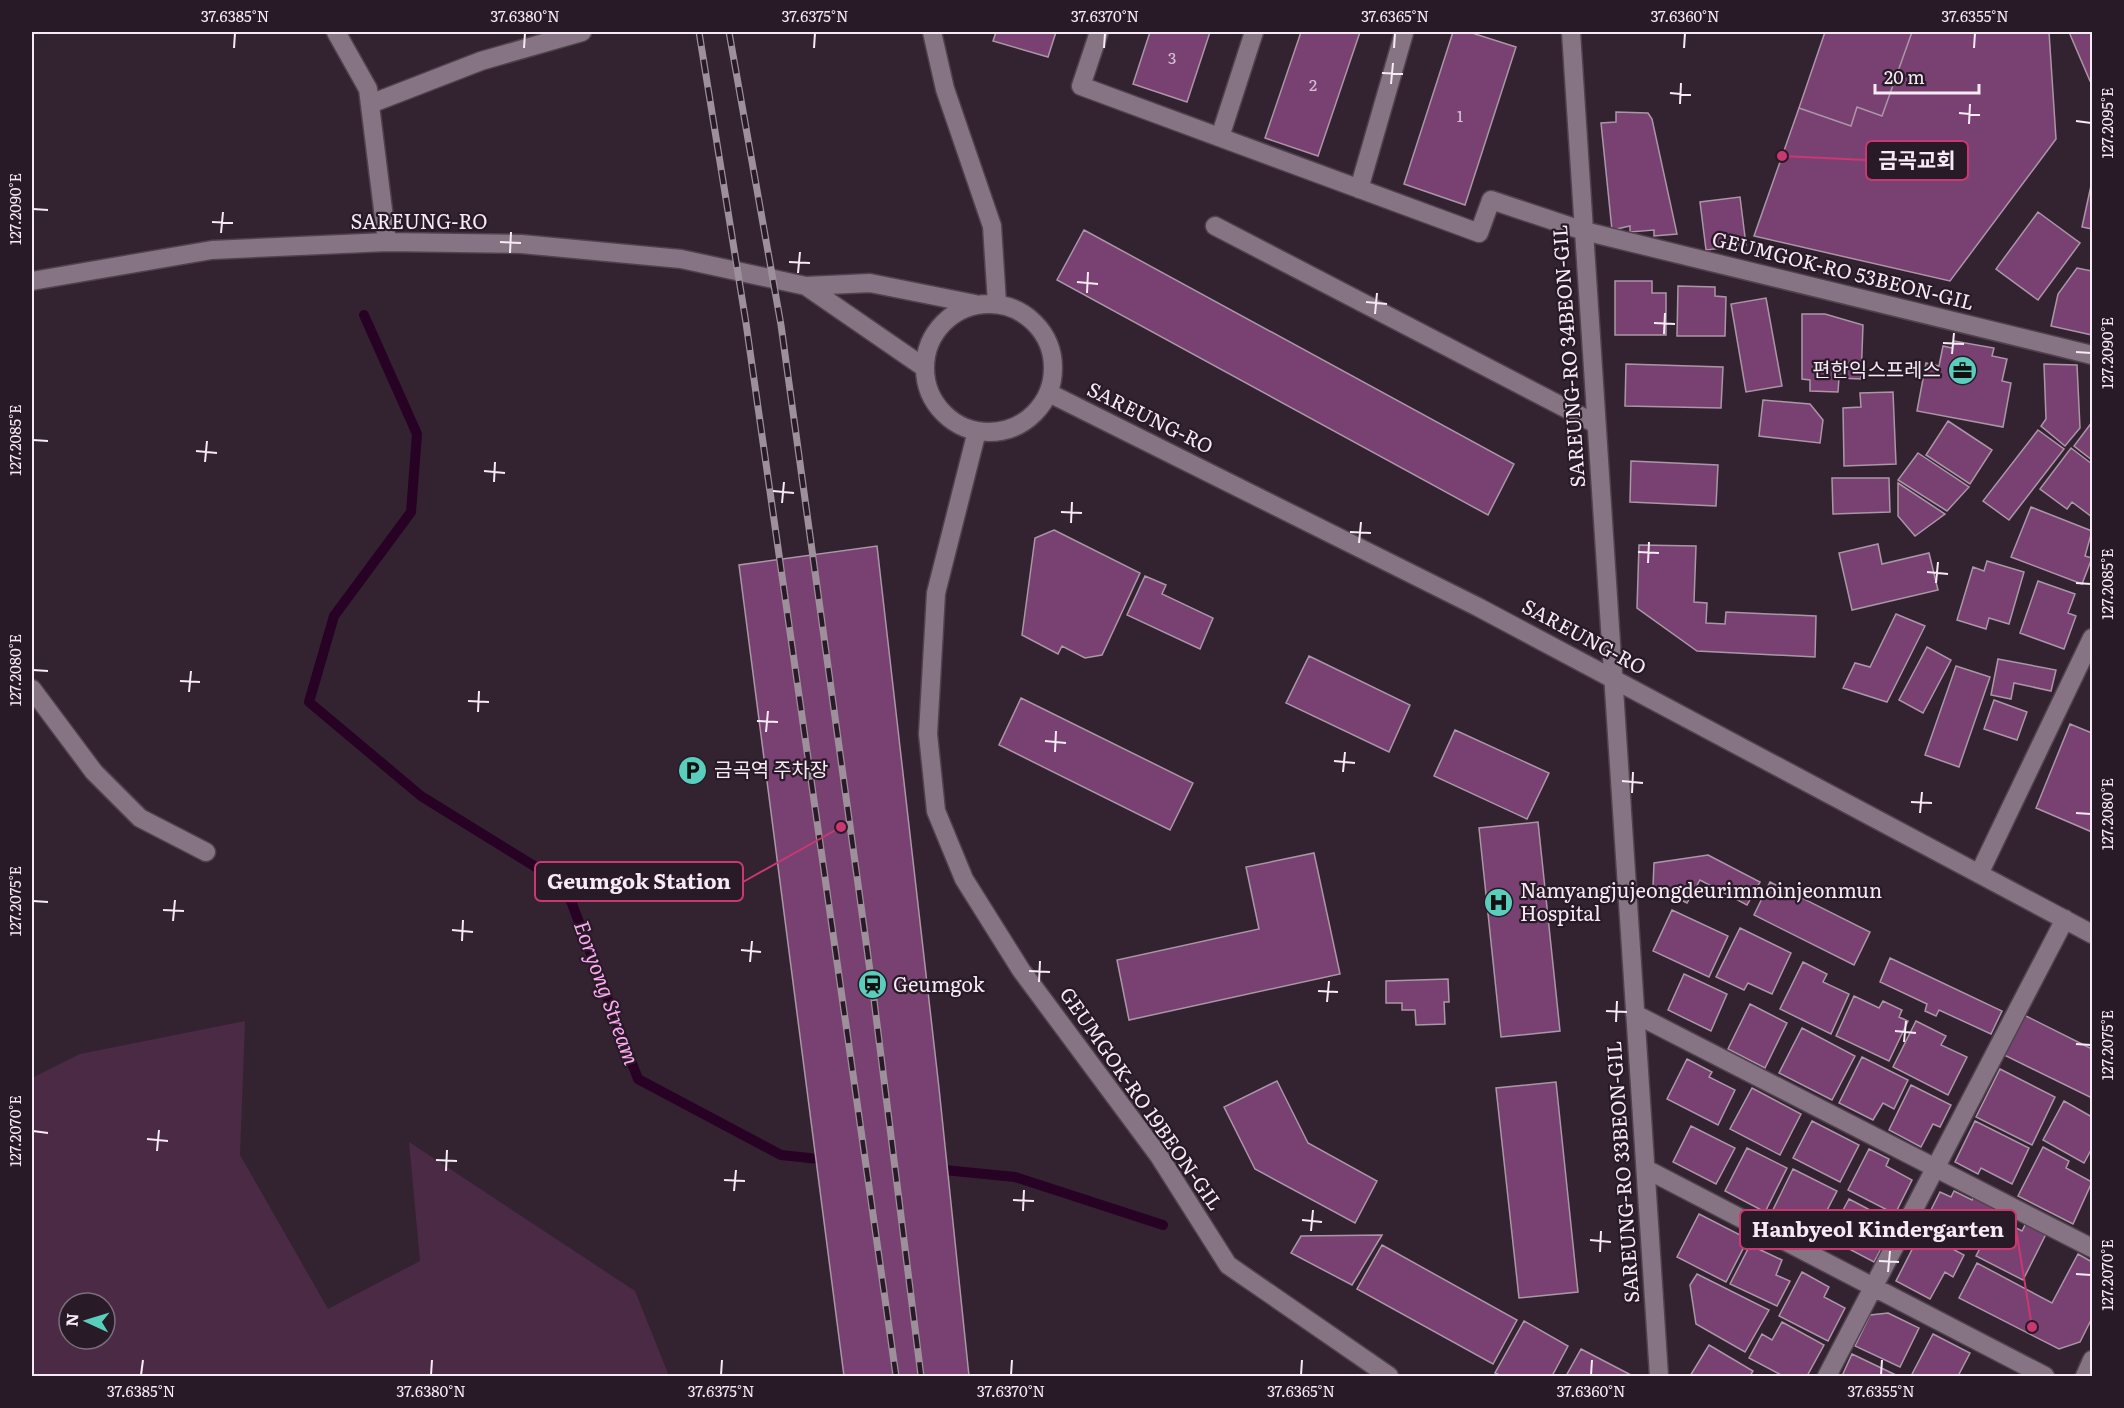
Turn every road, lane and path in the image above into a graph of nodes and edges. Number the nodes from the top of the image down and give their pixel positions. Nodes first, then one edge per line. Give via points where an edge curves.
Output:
1 (336, 32) edge
2 (582, 32) edge
3 (932, 32) edge
4 (1099, 32) edge
5 (1254, 32) edge
6 (1571, 32) edge
7 (1404, 33) edge
8 (370, 104) junction
9 (1220, 137) junction
10 (1359, 189) junction
11 (1215, 226) dead end
12 (1584, 231) junction
13 (387, 242) junction
14 (32, 281) edge
15 (806, 286) junction
16 (997, 303) junction
17 (975, 304) junction
18 (2092, 355) edge
19 (925, 368) junction
20 (1049, 393) junction
21 (1596, 424) junction
22 (977, 431) junction
23 (2092, 638) edge
24 (1613, 677) junction
25 (32, 689) edge
26 (206, 852) dead end
27 (1979, 874) junction
28 (2065, 919) junction
29 (2092, 934) edge
30 (1635, 1014) junction
31 (1934, 1168) junction
32 (1646, 1169) junction
33 (2092, 1248) edge
34 (1872, 1288) junction
35 (2092, 1360) edge
36 (1389, 1377) edge
37 (1659, 1377) edge
38 (1827, 1377) edge
39 (2045, 1377) edge
40 (2085, 1377) edge

1 - 8 street via 368,89
2 - 8 street via 481,61
3 - 16 street via 945,89 992,226
4 - 9 street via 1081,86
5 - 9 street
6 - 12 street, SAREUNG-RO 34BEON-GIL
7 - 10 street
8 - 13 street
9 - 10 street
10 - 12 street, GEUMGOK-RO 53BEON-GIL via 1479,233 1491,200
11 - 21 street
12 - 18 street, GEUMGOK-RO 53BEON-GIL
12 - 21 street, SAREUNG-RO 34BEON-GIL
13 - 14 street, SAREUNG-RO via 212,250
13 - 15 street, SAREUNG-RO via 521,244 681,259
15 - 17 street, SAREUNG-RO via 870,283
15 - 19 street, SAREUNG-RO
16 - 17 street, SAREUNG-RO
16 - 20 street, SAREUNG-RO via 1016,308 1045,335 1053,353
17 - 19 street, SAREUNG-RO via 955,313 939,327 928,346
19 - 22 street, SAREUNG-RO via 929,390 940,409 957,423
20 - 22 street, SAREUNG-RO via 1037,411 1020,425 999,432
20 - 24 street, SAREUNG-RO
21 - 24 street, SAREUNG-RO 34BEON-GIL
22 - 36 street, GEUMGOK-RO 19BEON-GIL via 936,593 928,734 936,811 964,879 1021,970 1159,1156 1228,1265
23 - 27 street
24 - 27 street, SAREUNG-RO
24 - 30 street, SAREUNG-RO 33BEON-GIL
25 - 26 street via 94,772 140,818
27 - 28 street, SAREUNG-RO
28 - 29 street, SAREUNG-RO
28 - 31 street
30 - 31 street
30 - 32 street, SAREUNG-RO 33BEON-GIL
31 - 33 street
31 - 34 street
32 - 34 street
32 - 37 street, SAREUNG-RO 33BEON-GIL
34 - 38 street
34 - 39 street
35 - 40 street

